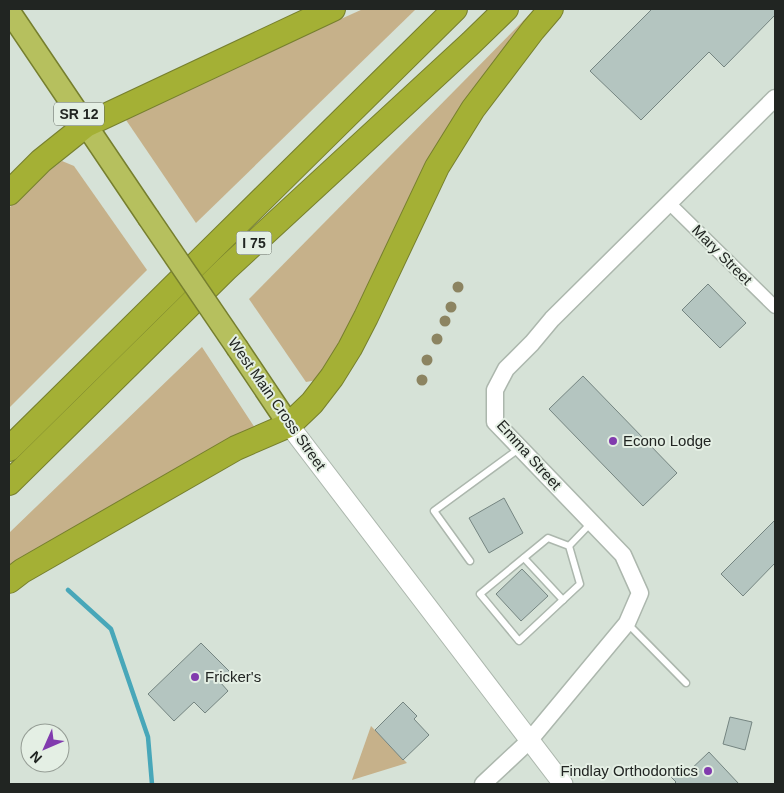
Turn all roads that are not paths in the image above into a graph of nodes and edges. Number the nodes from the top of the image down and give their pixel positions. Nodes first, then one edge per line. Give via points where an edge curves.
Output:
1 (333, 9) edge
2 (455, 9) edge
3 (506, 9) edge
4 (551, 9) edge
5 (9, 11) edge
6 (775, 98) edge
7 (86, 125) junction
8 (9, 193) edge
9 (669, 203) junction
10 (775, 307) edge
11 (289, 425) junction
12 (520, 448) junction
13 (9, 449) edge
14 (9, 483) edge
15 (592, 522) junction
16 (569, 546) junction
17 (524, 558) junction
18 (470, 561) dead end
19 (9, 581) edge
20 (563, 600) junction
21 (626, 623) junction
22 (686, 683) dead end
23 (529, 741) junction
24 (483, 784) edge
25 (563, 784) edge

1 - 7 highway
2 - 13 highway, I 75
3 - 14 highway, I 75 via 226,269
4 - 11 highway via 473,109 437,167 350,348 324,388
5 - 7 highway, West Main Cross Street / SR 12
6 - 9 street, Emma Street
7 - 8 highway via 41,161
7 - 11 highway, West Main Cross Street / SR 12, bridge
9 - 10 street, Mary Street
9 - 12 street, Emma Street via 506,369 495,390 495,422
11 - 19 highway via 236,448
11 - 23 main road, West Main Cross Street / SR 12
12 - 15 street, Emma Street
12 - 18 lane via 434,511
15 - 16 lane
15 - 21 street, Emma Street via 623,554 640,593
16 - 17 lane via 548,538
16 - 20 lane via 580,584
17 - 20 lane
17 - 20 lane via 480,594 519,641
21 - 22 lane
21 - 23 street, Emma Street
23 - 24 street, Emma Street
23 - 25 main road, West Main Cross Street / SR 12

